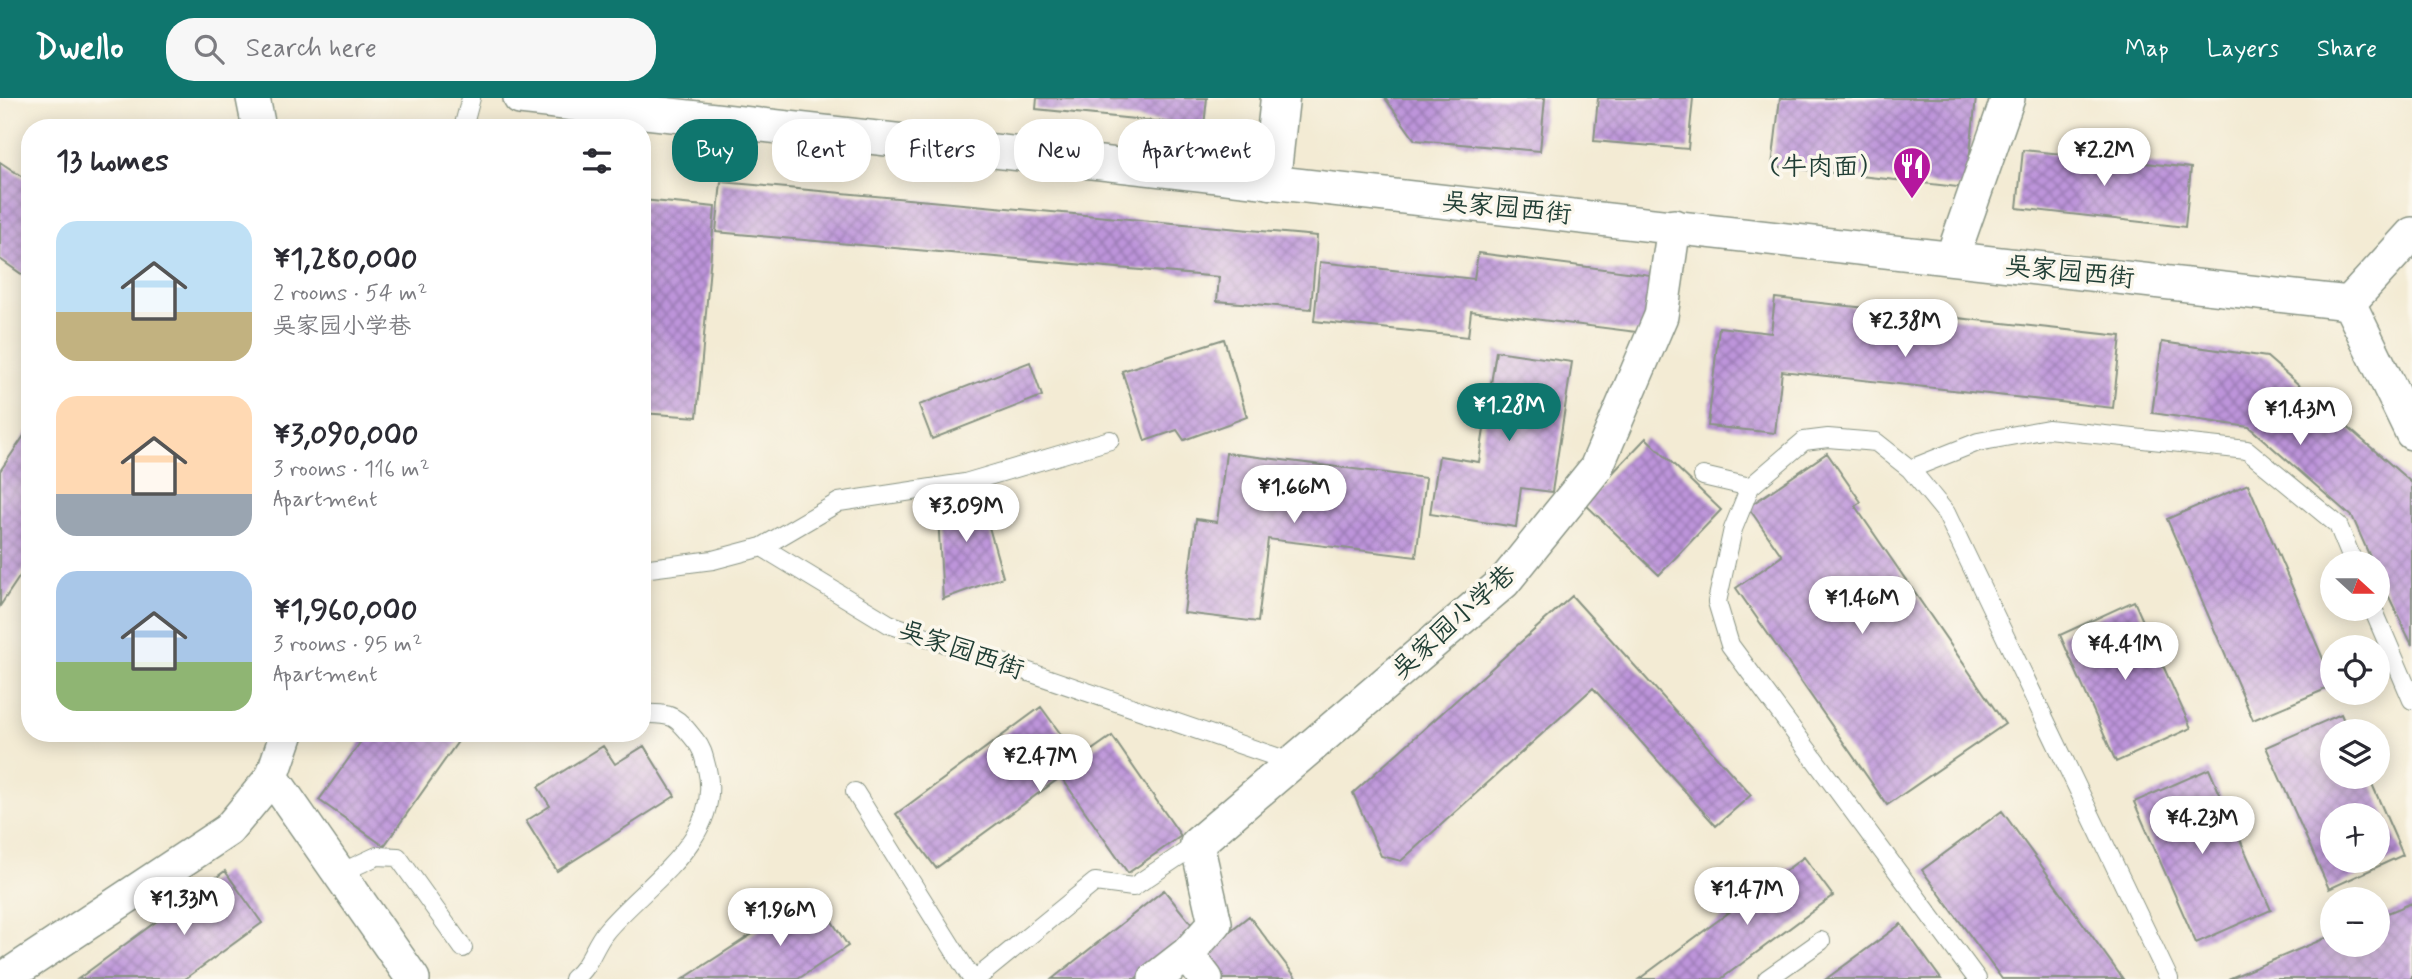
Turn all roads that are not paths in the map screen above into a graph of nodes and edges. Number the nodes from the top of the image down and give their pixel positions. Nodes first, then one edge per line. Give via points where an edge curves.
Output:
1 (253, 98) edge
2 (471, 98) edge
3 (520, 98) edge
4 (1280, 98) edge
5 (2008, 98) edge
6 (257, 119) edge
7 (465, 119) edge
8 (1275, 144) edge
9 (1118, 163) edge
10 (1275, 180) edge
11 (1674, 226) junction
12 (2412, 234) edge
13 (1952, 258) junction
14 (2349, 303) junction
15 (2412, 433) edge
16 (1110, 440) dead end
17 (1910, 469) junction
18 (1703, 476) dead end
19 (1750, 487) junction
20 (762, 547) junction
21 (2349, 551) edge
22 (651, 568) edge
23 (2378, 621) edge
24 (2412, 700) edge
25 (651, 714) edge
26 (284, 742) edge
27 (1291, 762) junction
28 (272, 777) junction
29 (855, 792) dead end
30 (1196, 844) junction
31 (338, 874) junction
32 (1821, 941) dead end
33 (463, 948) dead end
34 (1196, 966) edge
35 (3, 979) edge
36 (413, 979) edge
37 (573, 979) edge
38 (974, 979) edge
39 (1155, 979) edge
40 (1766, 979) edge
41 (1977, 979) edge
42 (2169, 979) edge

1 - 6 street
2 - 7 lane
3 - 9 street, 吴家园西街
4 - 8 street
5 - 13 street
10 - 11 street, 吴家园西街
11 - 13 street, 吴家园西街
11 - 27 street, 吴家园小学巷 via 1661,316 1596,468 1504,582
12 - 14 street
13 - 14 street, 吴家园西街
14 - 15 street
16 - 20 lane via 965,484 839,502
17 - 19 lane via 1875,442 1828,438 1804,441
17 - 21 lane via 1978,442 2048,429 2247,450 2338,525
17 - 42 lane via 1946,513
18 - 19 lane
19 - 41 lane via 1733,529 1717,602 1730,645
20 - 22 lane via 713,560
20 - 27 lane, 吴家园西街 via 890,624
23 - 24 lane
25 - 37 lane via 668,713 702,749 711,785 703,822 663,875 605,932 584,970
26 - 28 street
27 - 30 street, 吴家园小学巷
28 - 31 street
28 - 35 street via 228,830
29 - 38 lane
30 - 34 street via 1215,923
30 - 38 lane via 1133,887 1095,882
31 - 33 lane via 377,856 398,857
31 - 36 street
32 - 40 lane
34 - 39 street

